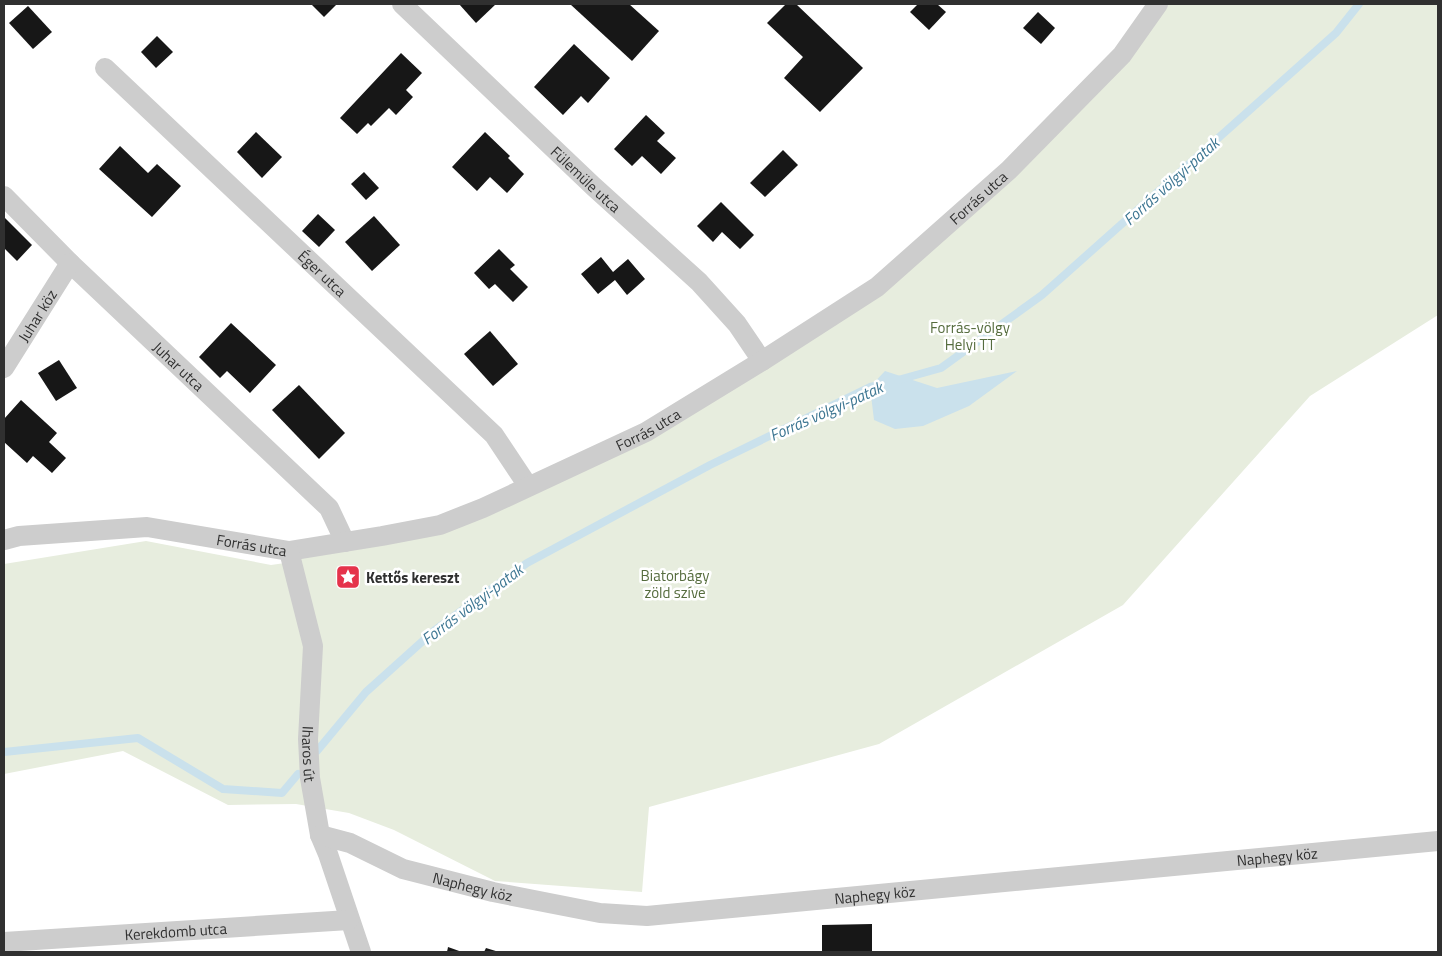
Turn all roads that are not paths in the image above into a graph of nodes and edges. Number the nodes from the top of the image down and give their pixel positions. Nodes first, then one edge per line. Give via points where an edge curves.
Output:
1 (402, 4) edge
2 (1158, 4) edge
3 (105, 68) dead end
4 (4, 196) edge
5 (70, 263) junction
6 (762, 361) junction
7 (4, 368) edge
8 (528, 486) junction
9 (4, 540) edge
10 (345, 542) junction
11 (289, 551) junction
12 (320, 835) junction
13 (1438, 841) edge
14 (349, 920) junction
15 (4, 942) edge
16 (361, 952) edge

1 - 6 street, Fülemüle utca via 699,282 737,324
2 - 6 street, Forrás utca via 1122,55 1009,170 877,287
3 - 8 street, Éger utca via 494,435
4 - 5 street, Juhar utca
5 - 7 street, Juhar köz
5 - 10 street, Juhar utca via 329,508
6 - 8 street, Forrás utca via 646,432
8 - 10 street, Forrás utca via 440,525
9 - 11 street, Forrás utca via 19,536 147,527
10 - 11 street, Forrás utca
11 - 12 street, Iharos út via 313,646 308,739 310,778
12 - 13 street, Naphegy köz via 350,843 403,869 493,892 600,913 647,916
12 - 14 street, Iharos út
14 - 15 street, Kerekdomb utca
14 - 16 street, Iharos út

